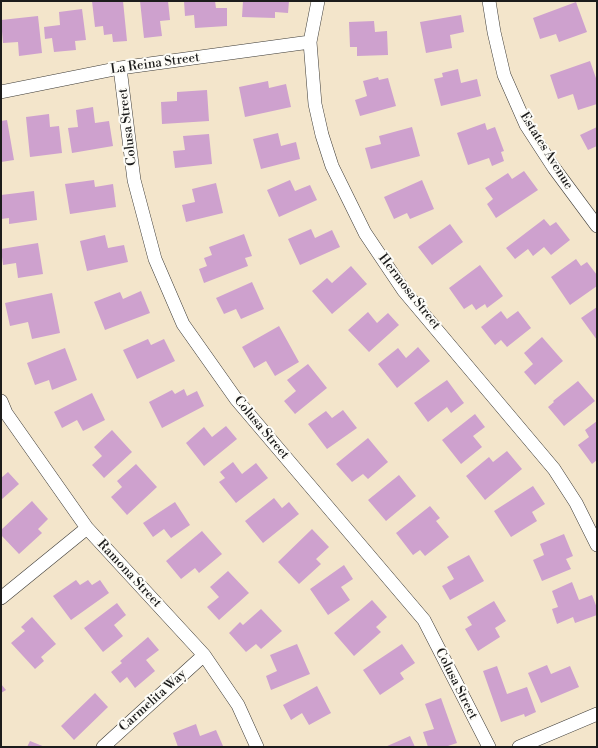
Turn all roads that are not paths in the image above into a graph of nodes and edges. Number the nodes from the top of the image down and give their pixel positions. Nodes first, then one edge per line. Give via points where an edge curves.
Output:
1 (318, 1) edge
2 (489, 1) edge
3 (310, 42) junction
4 (120, 68) junction
5 (1, 92) edge
6 (597, 226) edge
7 (1, 401) edge
8 (86, 528) junction
9 (597, 545) edge
10 (1, 598) edge
11 (204, 655) junction
12 (597, 714) edge
13 (103, 747) edge
14 (257, 747) edge
15 (489, 747) edge
16 (519, 747) edge

1 - 3 street, Hermosa Street
2 - 6 street, Estates Avenue via 504,75 526,125
3 - 4 street, La Reina Street
3 - 9 street, Hermosa Street via 315,104 322,135 332,166 365,233 404,291 554,469 576,503
4 - 5 street, La Reina Street
4 - 15 street, Colusa Street via 134,180 155,259 183,324 236,399 424,620
7 - 8 street, Ramona Street via 6,413
8 - 10 street
8 - 11 street, Ramona Street
11 - 13 street, Carmelita Way
11 - 14 street, Ramona Street via 238,705
12 - 16 street

